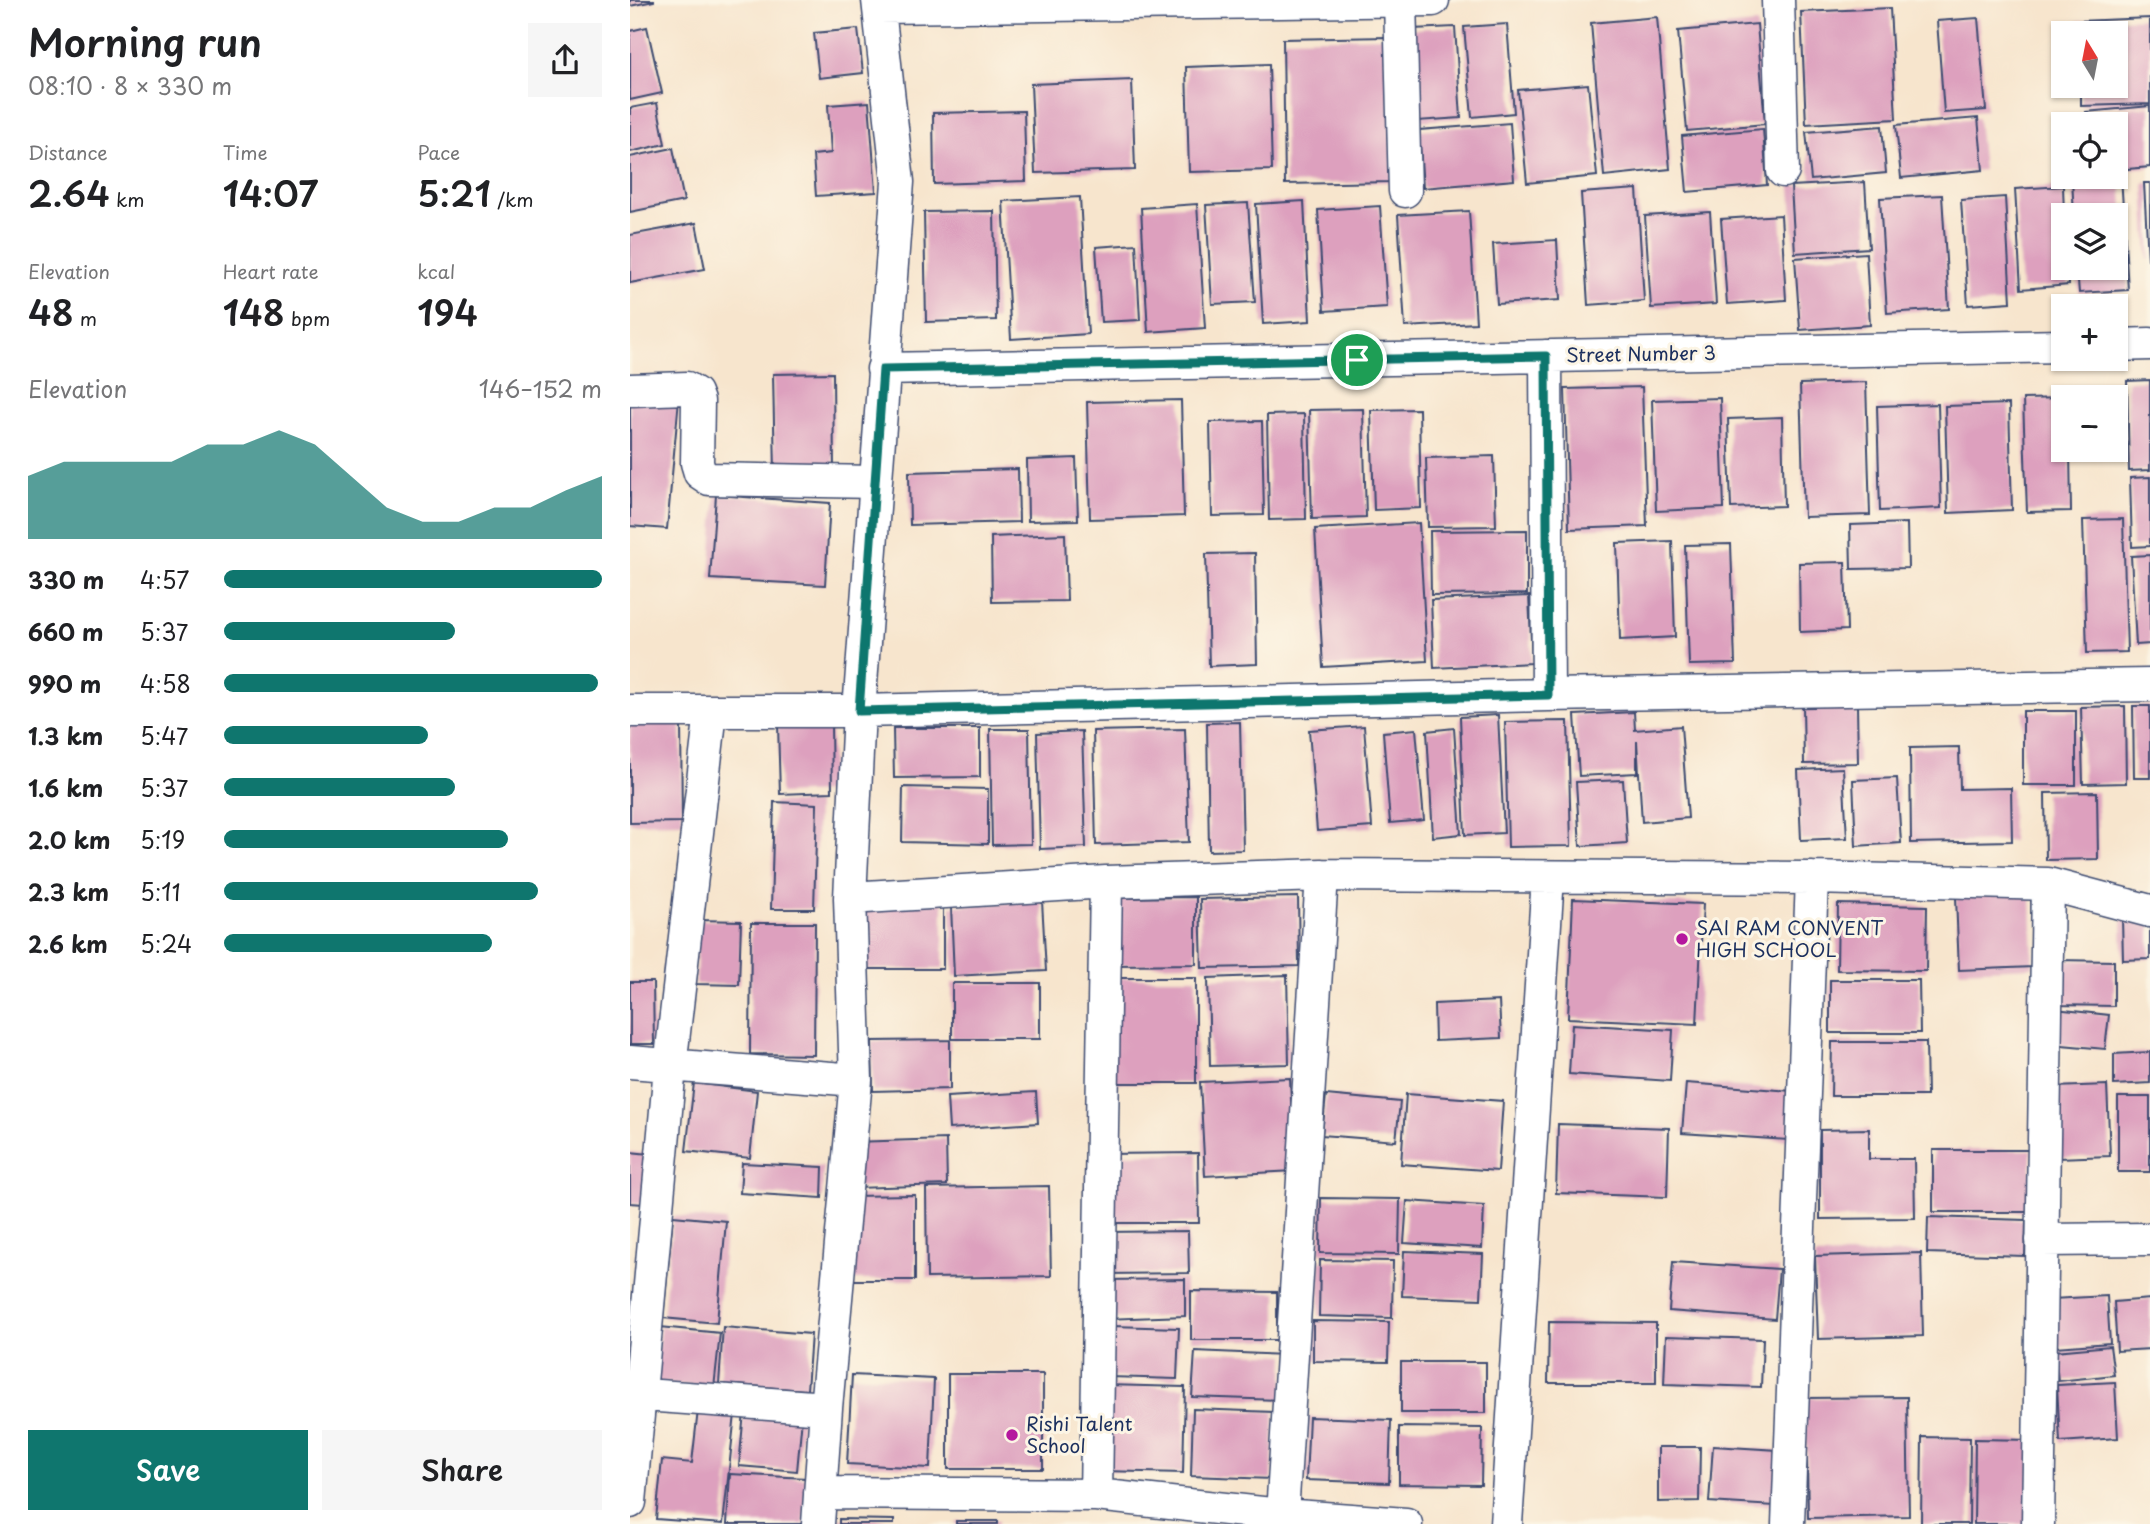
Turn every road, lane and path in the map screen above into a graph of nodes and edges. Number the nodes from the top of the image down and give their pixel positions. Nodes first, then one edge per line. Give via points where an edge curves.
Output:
1 (1400, 0) edge
2 (1433, 0) edge
3 (1778, 0) edge
4 (879, 4) edge
5 (1783, 171) dead end
6 (1405, 191) dead end
7 (2150, 344) edge
8 (2128, 345) edge
9 (2051, 346) edge
10 (1546, 356) junction
11 (883, 369) junction
12 (630, 390) edge
13 (875, 482) junction
14 (2150, 685) edge
15 (1548, 695) junction
16 (630, 711) edge
17 (859, 711) junction
18 (711, 712) junction
19 (1322, 875) junction
20 (1548, 877) junction
21 (1812, 878) junction
22 (1106, 882) junction
23 (2048, 884) junction
24 (850, 898) junction
25 (2150, 911) edge
26 (630, 1062) edge
27 (670, 1067) junction
28 (856, 1080) junction
29 (2150, 1239) edge
30 (2042, 1240) junction
31 (636, 1395) edge
32 (826, 1408) junction
33 (820, 1493) junction
34 (1096, 1494) junction
35 (630, 1502) edge
36 (1282, 1515) junction
37 (818, 1524) edge
38 (1406, 1524) edge
39 (1506, 1524) edge
40 (1788, 1524) edge
41 (2038, 1524) edge

1 - 2 street
1 - 4 street
1 - 6 street
3 - 5 street
4 - 11 street via 898,182
7 - 8 street
9 - 10 street, Street Number 3
10 - 11 street, Street Number 3
10 - 15 street
11 - 13 street
12 - 13 street via 687,388 695,393 697,463 700,473 709,479
13 - 17 street
14 - 15 street
15 - 17 street
16 - 18 street
17 - 18 street
17 - 24 street
18 - 27 street
19 - 20 street
19 - 22 street
19 - 36 street
20 - 21 street
20 - 39 street
21 - 23 street
21 - 40 street
22 - 24 street
22 - 34 street
23 - 25 street
23 - 30 street
24 - 28 street
26 - 27 street
27 - 28 street
27 - 31 street
28 - 32 street
29 - 30 street
30 - 41 street
31 - 32 street
31 - 35 street
32 - 33 street
33 - 34 street
33 - 37 street
34 - 36 street
36 - 38 street

